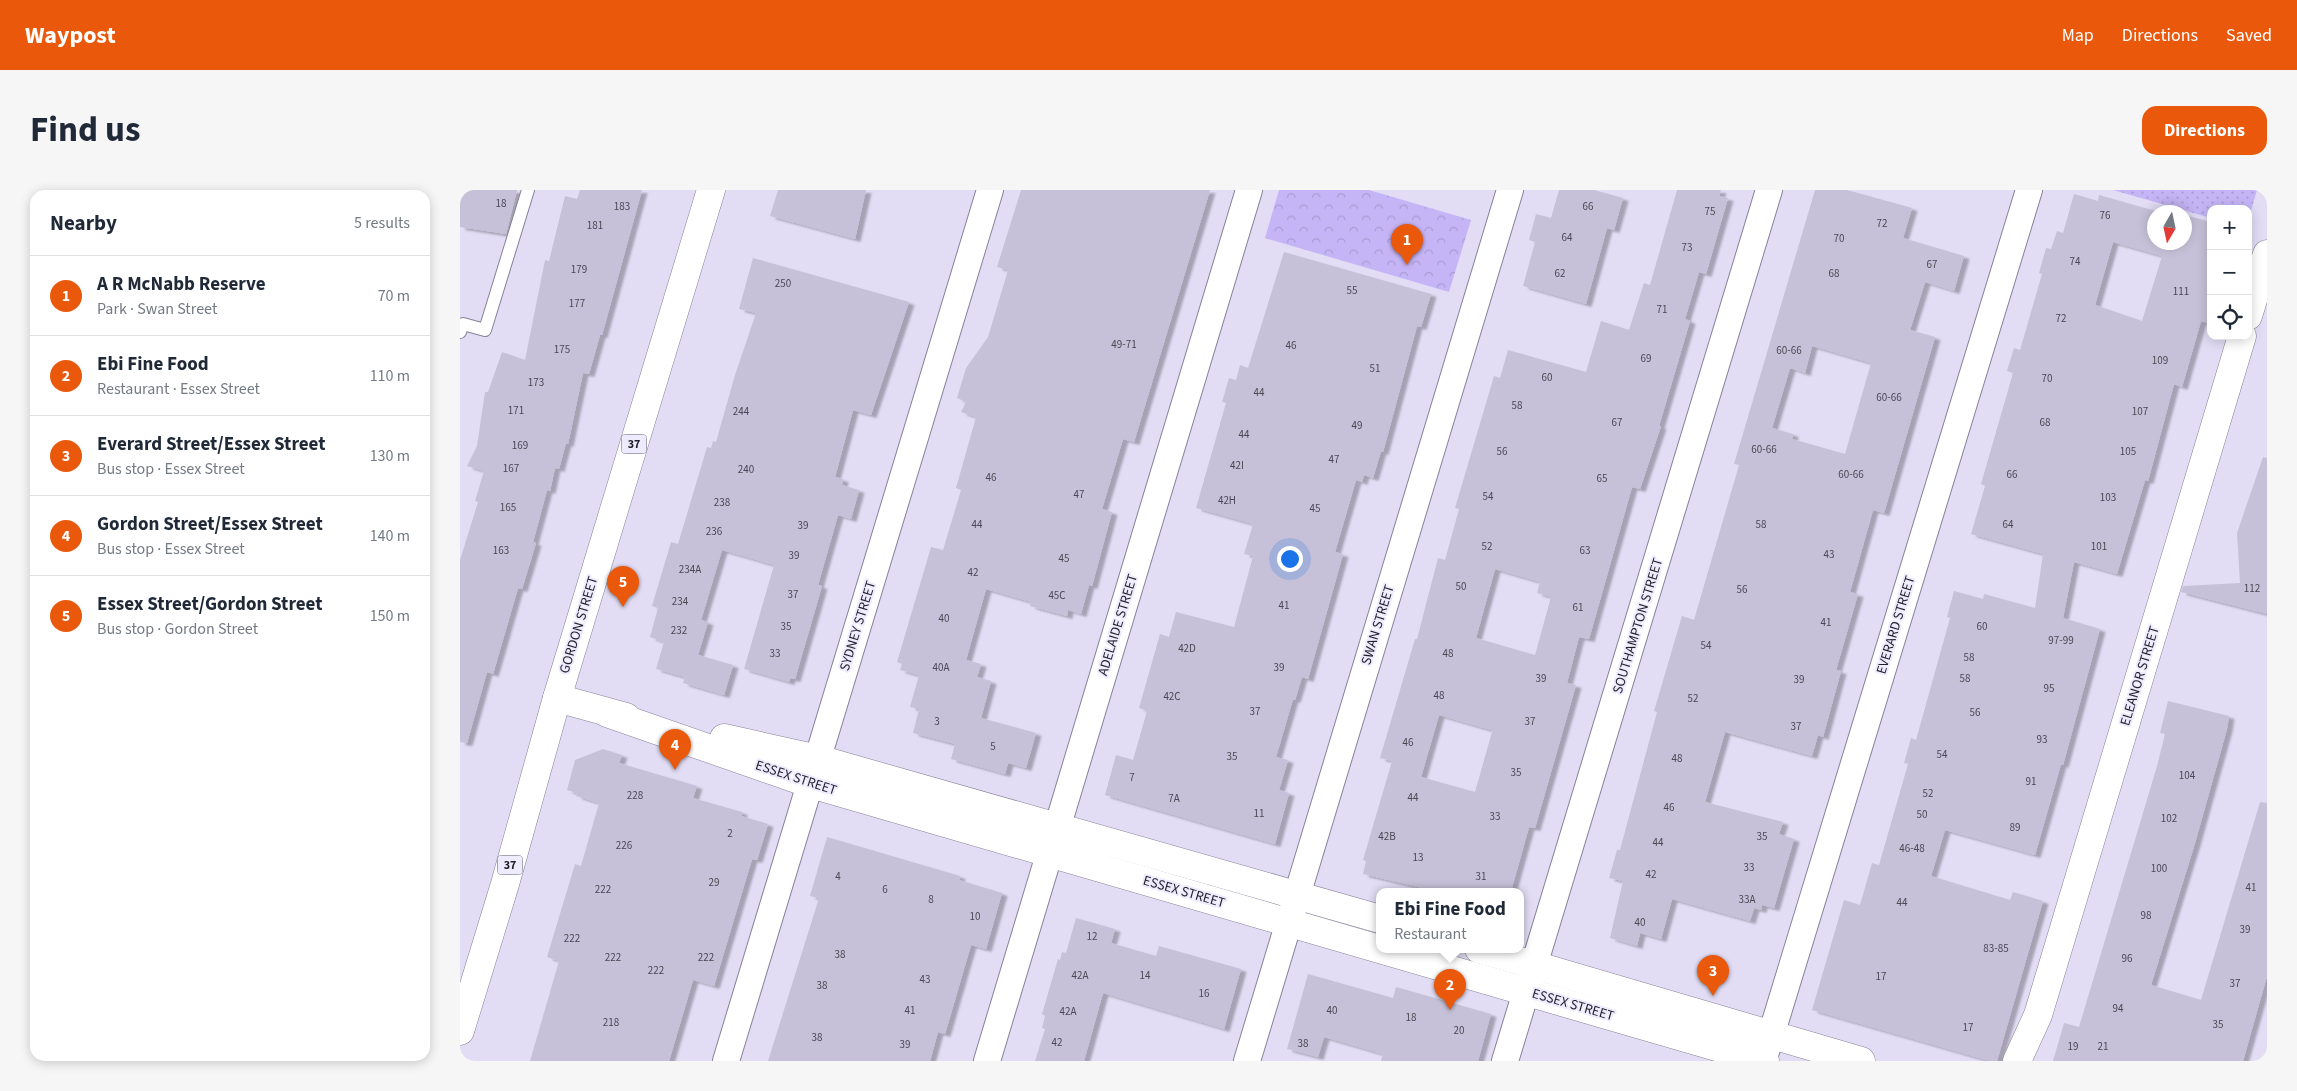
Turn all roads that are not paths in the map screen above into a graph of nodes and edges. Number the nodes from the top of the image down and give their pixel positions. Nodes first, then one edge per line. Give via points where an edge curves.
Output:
1 (528, 190) edge
2 (711, 190) edge
3 (990, 190) edge
4 (1249, 190) edge
5 (1510, 190) edge
6 (1768, 190) edge
7 (2029, 190) edge
8 (2267, 254) edge
9 (2252, 303) edge
10 (460, 332) edge
11 (2241, 340) edge
12 (557, 698) junction
13 (815, 771) junction
14 (1057, 827) junction
15 (1050, 853) junction
16 (1297, 894) junction
17 (1376, 918) edge
18 (1288, 922) junction
19 (1376, 948) edge
20 (1394, 953) edge
21 (1494, 953) edge
22 (1535, 965) junction
23 (1527, 992) junction
24 (2038, 1015) junction
25 (460, 1032) edge
26 (1771, 1035) junction
27 (726, 1061) edge
28 (987, 1061) edge
29 (1247, 1061) edge
30 (1505, 1061) edge
31 (1764, 1061) edge
32 (1862, 1061) edge
33 (2018, 1061) edge
34 (2032, 1061) edge

1 - 10 lane via 485,330 463,324
2 - 12 street, GORDON STREET / 37
3 - 13 street, SYDNEY STREET
4 - 14 street, ADELAIDE STREET
5 - 16 street, SWAN STREET
6 - 22 street, SOUTHAMPTON STREET
7 - 26 street, EVERARD STREET
8 - 9 street
11 - 24 street, ELEANOR STREET
12 - 13 street, ESSEX STREET
12 - 25 street, GORDON STREET / 37
13 - 14 street, ESSEX STREET
13 - 15 street, ESSEX STREET
13 - 27 street, SYDNEY STREET
14 - 15 street, ADELAIDE STREET
14 - 16 street, ESSEX STREET
15 - 18 street, ESSEX STREET
15 - 28 street, ADELAIDE STREET
16 - 17 street, ESSEX STREET
16 - 18 street, SWAN STREET
18 - 19 street, ESSEX STREET
18 - 29 street, SWAN STREET
20 - 23 street, ESSEX STREET
21 - 22 street, ESSEX STREET
22 - 23 street, SOUTHAMPTON STREET
22 - 26 street, ESSEX STREET
23 - 30 street, SOUTHAMPTON STREET
23 - 31 street, ESSEX STREET
24 - 33 street, ELEANOR STREET
24 - 34 street, ELEANOR STREET
26 - 31 street, EVERARD STREET
26 - 32 street, ESSEX STREET

